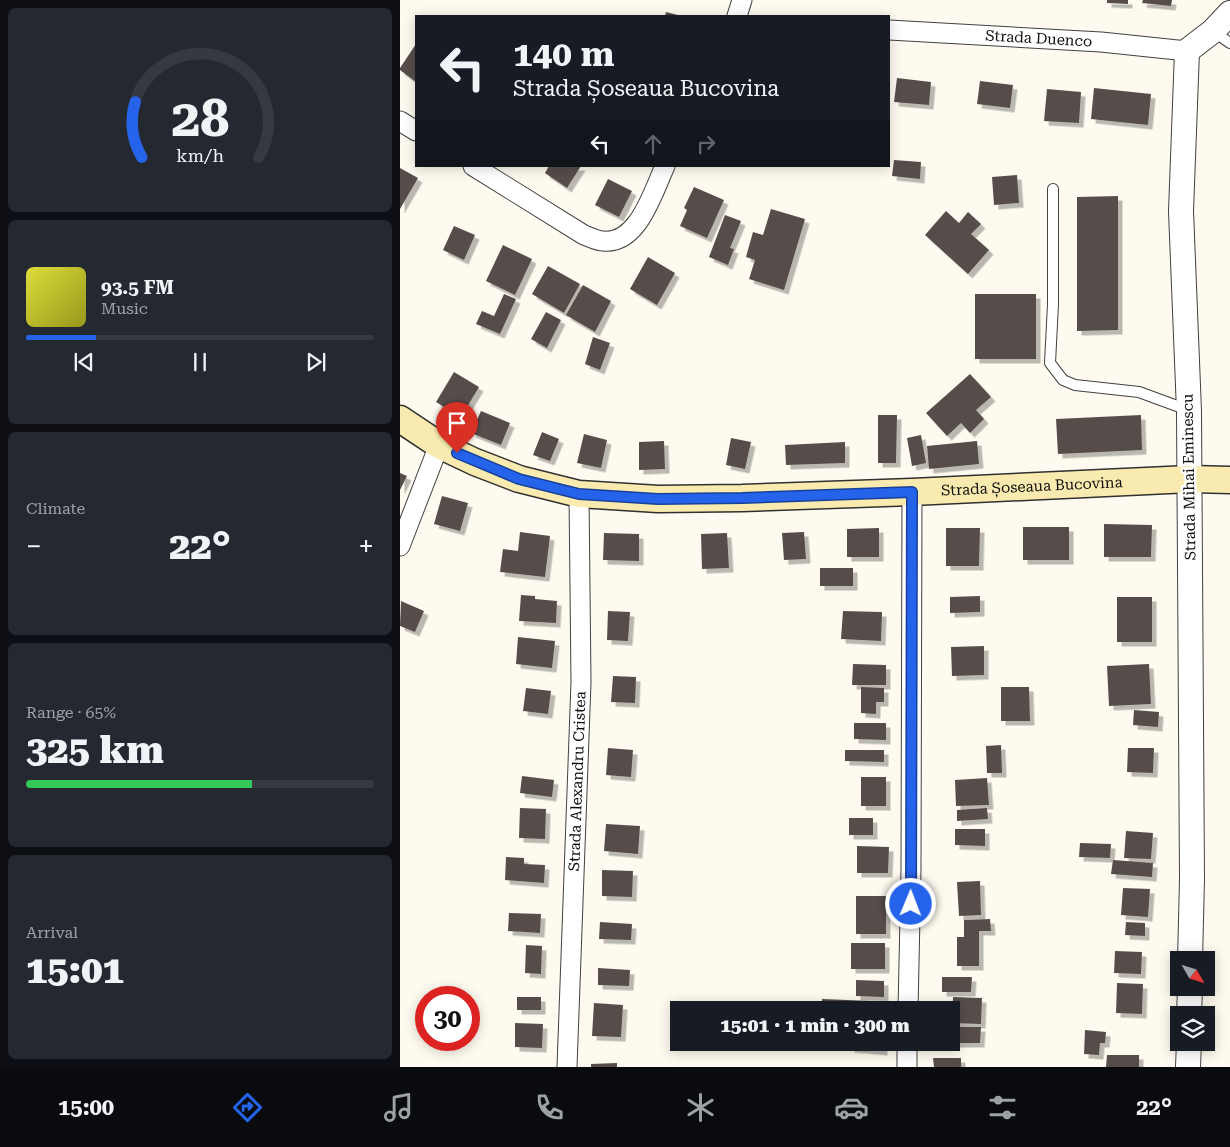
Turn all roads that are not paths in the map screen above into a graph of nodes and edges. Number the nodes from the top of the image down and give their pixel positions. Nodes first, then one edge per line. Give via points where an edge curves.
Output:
1 (742, 0) edge
2 (1230, 13) edge
3 (738, 15) edge
4 (890, 30) edge
5 (1222, 37) edge
6 (1187, 51) junction
7 (400, 121) edge
8 (415, 130) edge
9 (475, 167) edge
10 (665, 167) edge
11 (1053, 189) dead end
12 (1189, 411) junction
13 (400, 419) edge
14 (439, 444) junction
15 (1190, 479) junction
16 (1230, 480) edge
17 (912, 492) junction
18 (579, 494) junction
19 (400, 546) edge
20 (1190, 951) edge
21 (908, 1001) edge
22 (907, 1051) edge
23 (1189, 1051) edge
24 (567, 1067) edge
25 (907, 1067) edge
26 (1188, 1067) edge

1 - 3 street
2 - 5 street
4 - 6 street, Strada Duenco via 1101,42
5 - 6 street
6 - 12 street, Strada Mihai Eminescu via 1181,211
7 - 8 street
9 - 10 street via 584,235 602,242 627,235 639,222
11 - 12 lane via 1050,363 1064,380 1075,384 1139,392
12 - 15 street, Strada Mihai Eminescu
13 - 14 main road, Strada Șoseaua Bucovina
14 - 18 main road, Strada Șoseaua Bucovina via 519,479
14 - 19 street
15 - 16 main road, Strada Șoseaua Bucovina
15 - 17 main road, Strada Șoseaua Bucovina
15 - 20 street, Strada Mihai Eminescu
17 - 18 main road, Strada Șoseaua Bucovina via 658,499
17 - 21 street via 912,859
18 - 24 street, Strada Alexandru Cristea via 581,682
22 - 25 street
23 - 26 street

